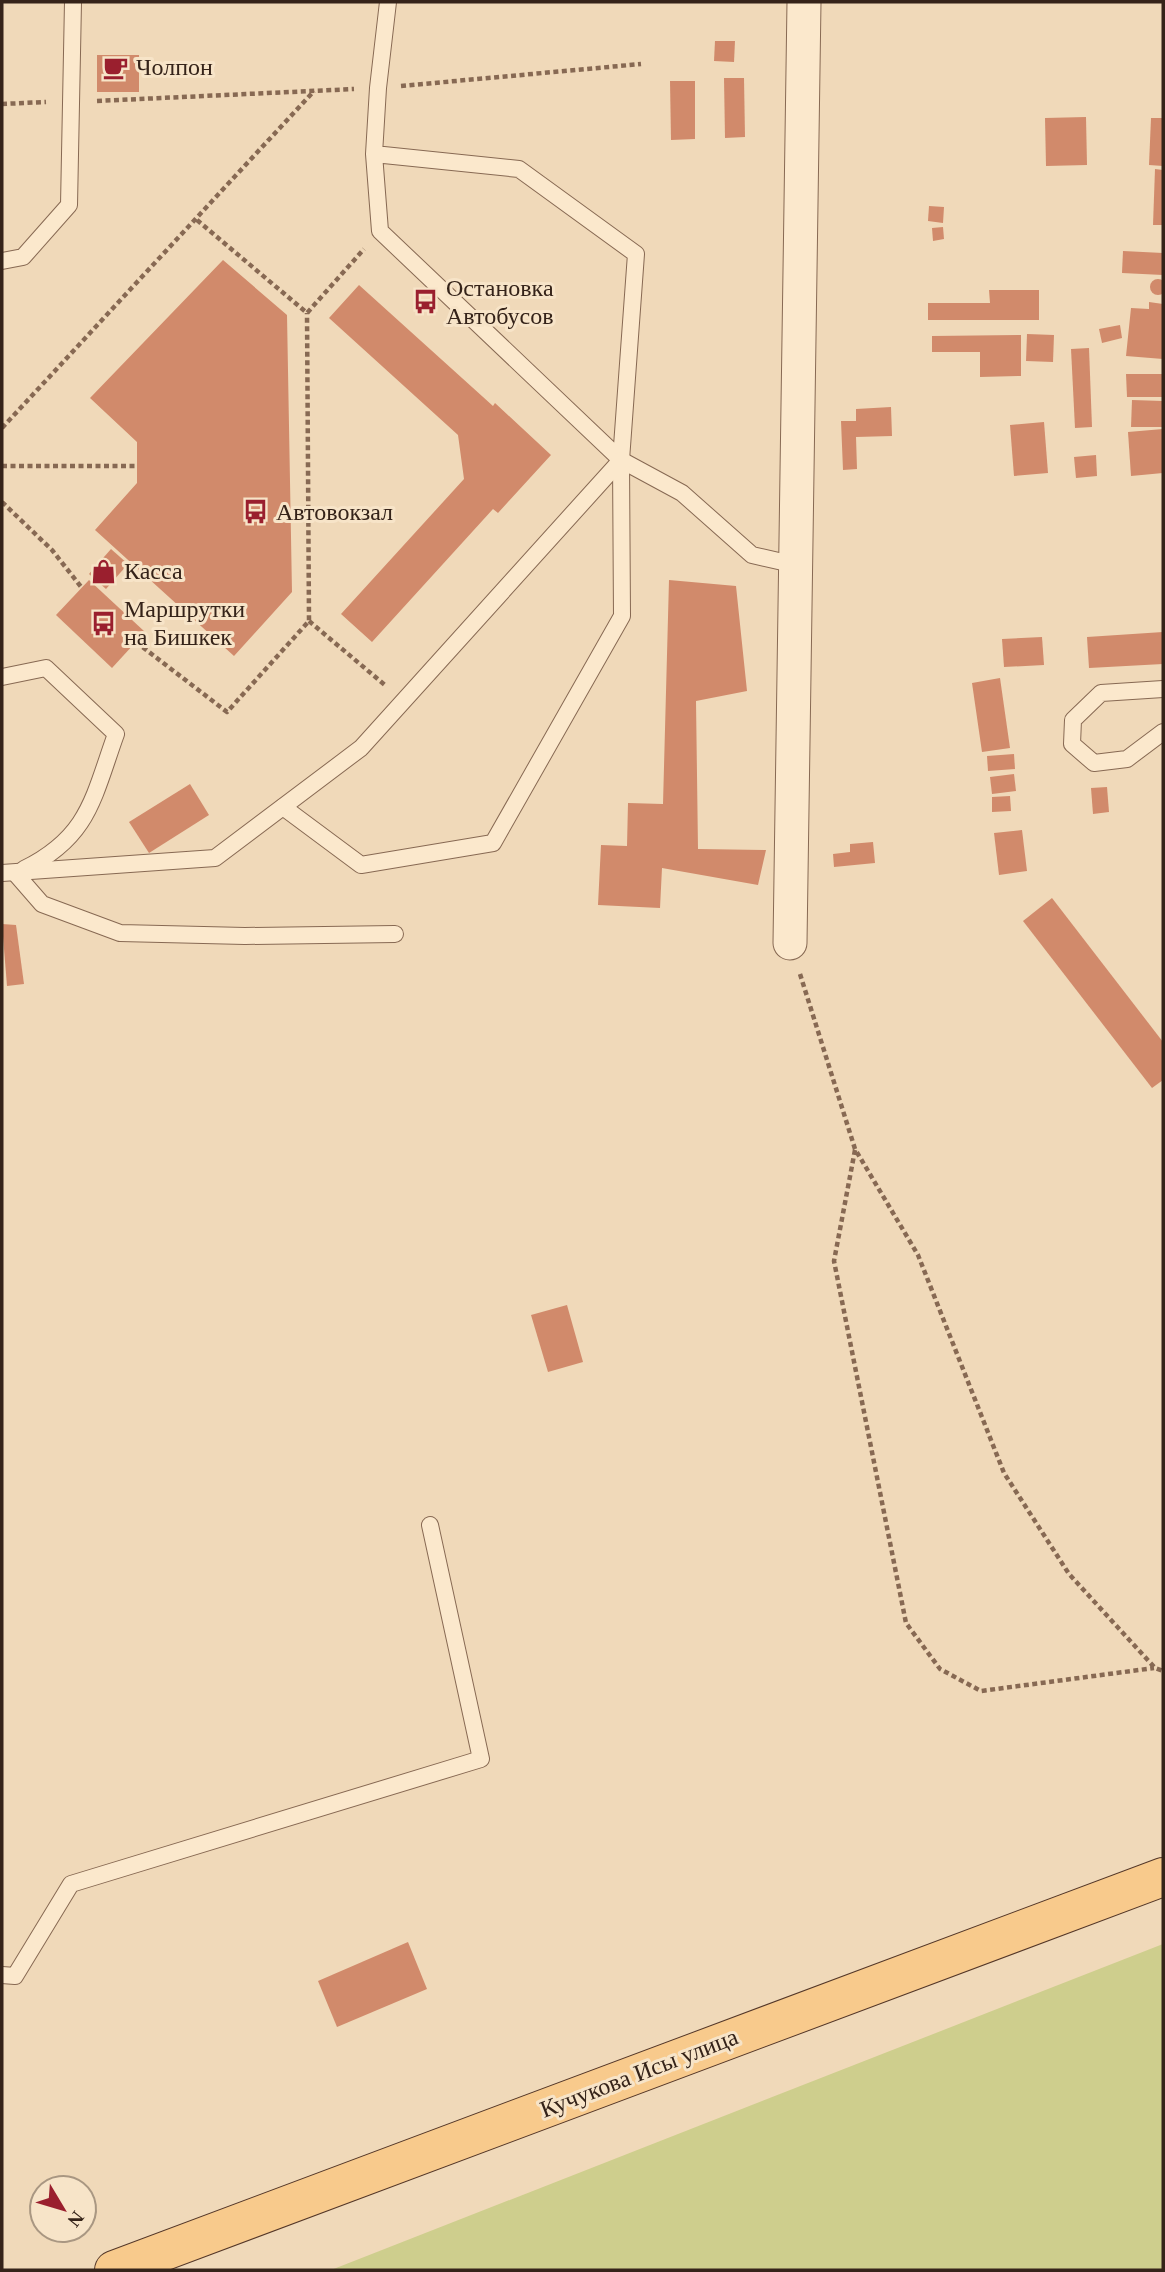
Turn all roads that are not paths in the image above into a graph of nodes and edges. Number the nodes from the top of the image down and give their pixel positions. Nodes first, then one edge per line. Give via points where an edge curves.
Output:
1 (73, 2) edge
2 (388, 2) edge
3 (804, 2) edge
4 (374, 154) junction
5 (2, 261) edge
6 (621, 460) junction
7 (796, 565) junction
8 (2, 677) edge
9 (1163, 689) edge
10 (1163, 732) edge
11 (283, 807) junction
12 (9, 873) edge
13 (395, 934) dead end
14 (790, 943) road end
15 (430, 1525) dead end
16 (1163, 1877) edge
17 (2, 1975) edge
18 (114, 2270) edge

1 - 5 lane via 69,205 23,257
2 - 4 lane
3 - 7 street
4 - 6 lane via 380,231
4 - 6 lane via 519,169 636,254
6 - 7 lane via 682,493 752,555
6 - 11 lane via 361,748
6 - 11 lane via 622,616 493,843 360,865
7 - 14 street
8 - 12 lane via 46,668 116,734 89,811 77,831 52,855
9 - 10 lane via 1101,693 1073,720 1072,744 1094,763 1105,762 1127,759
11 - 12 lane via 215,858
12 - 13 lane via 42,905 120,933
15 - 17 lane via 481,1759 71,1884 15,1976
16 - 18 main road, Кучукова Исы улица

